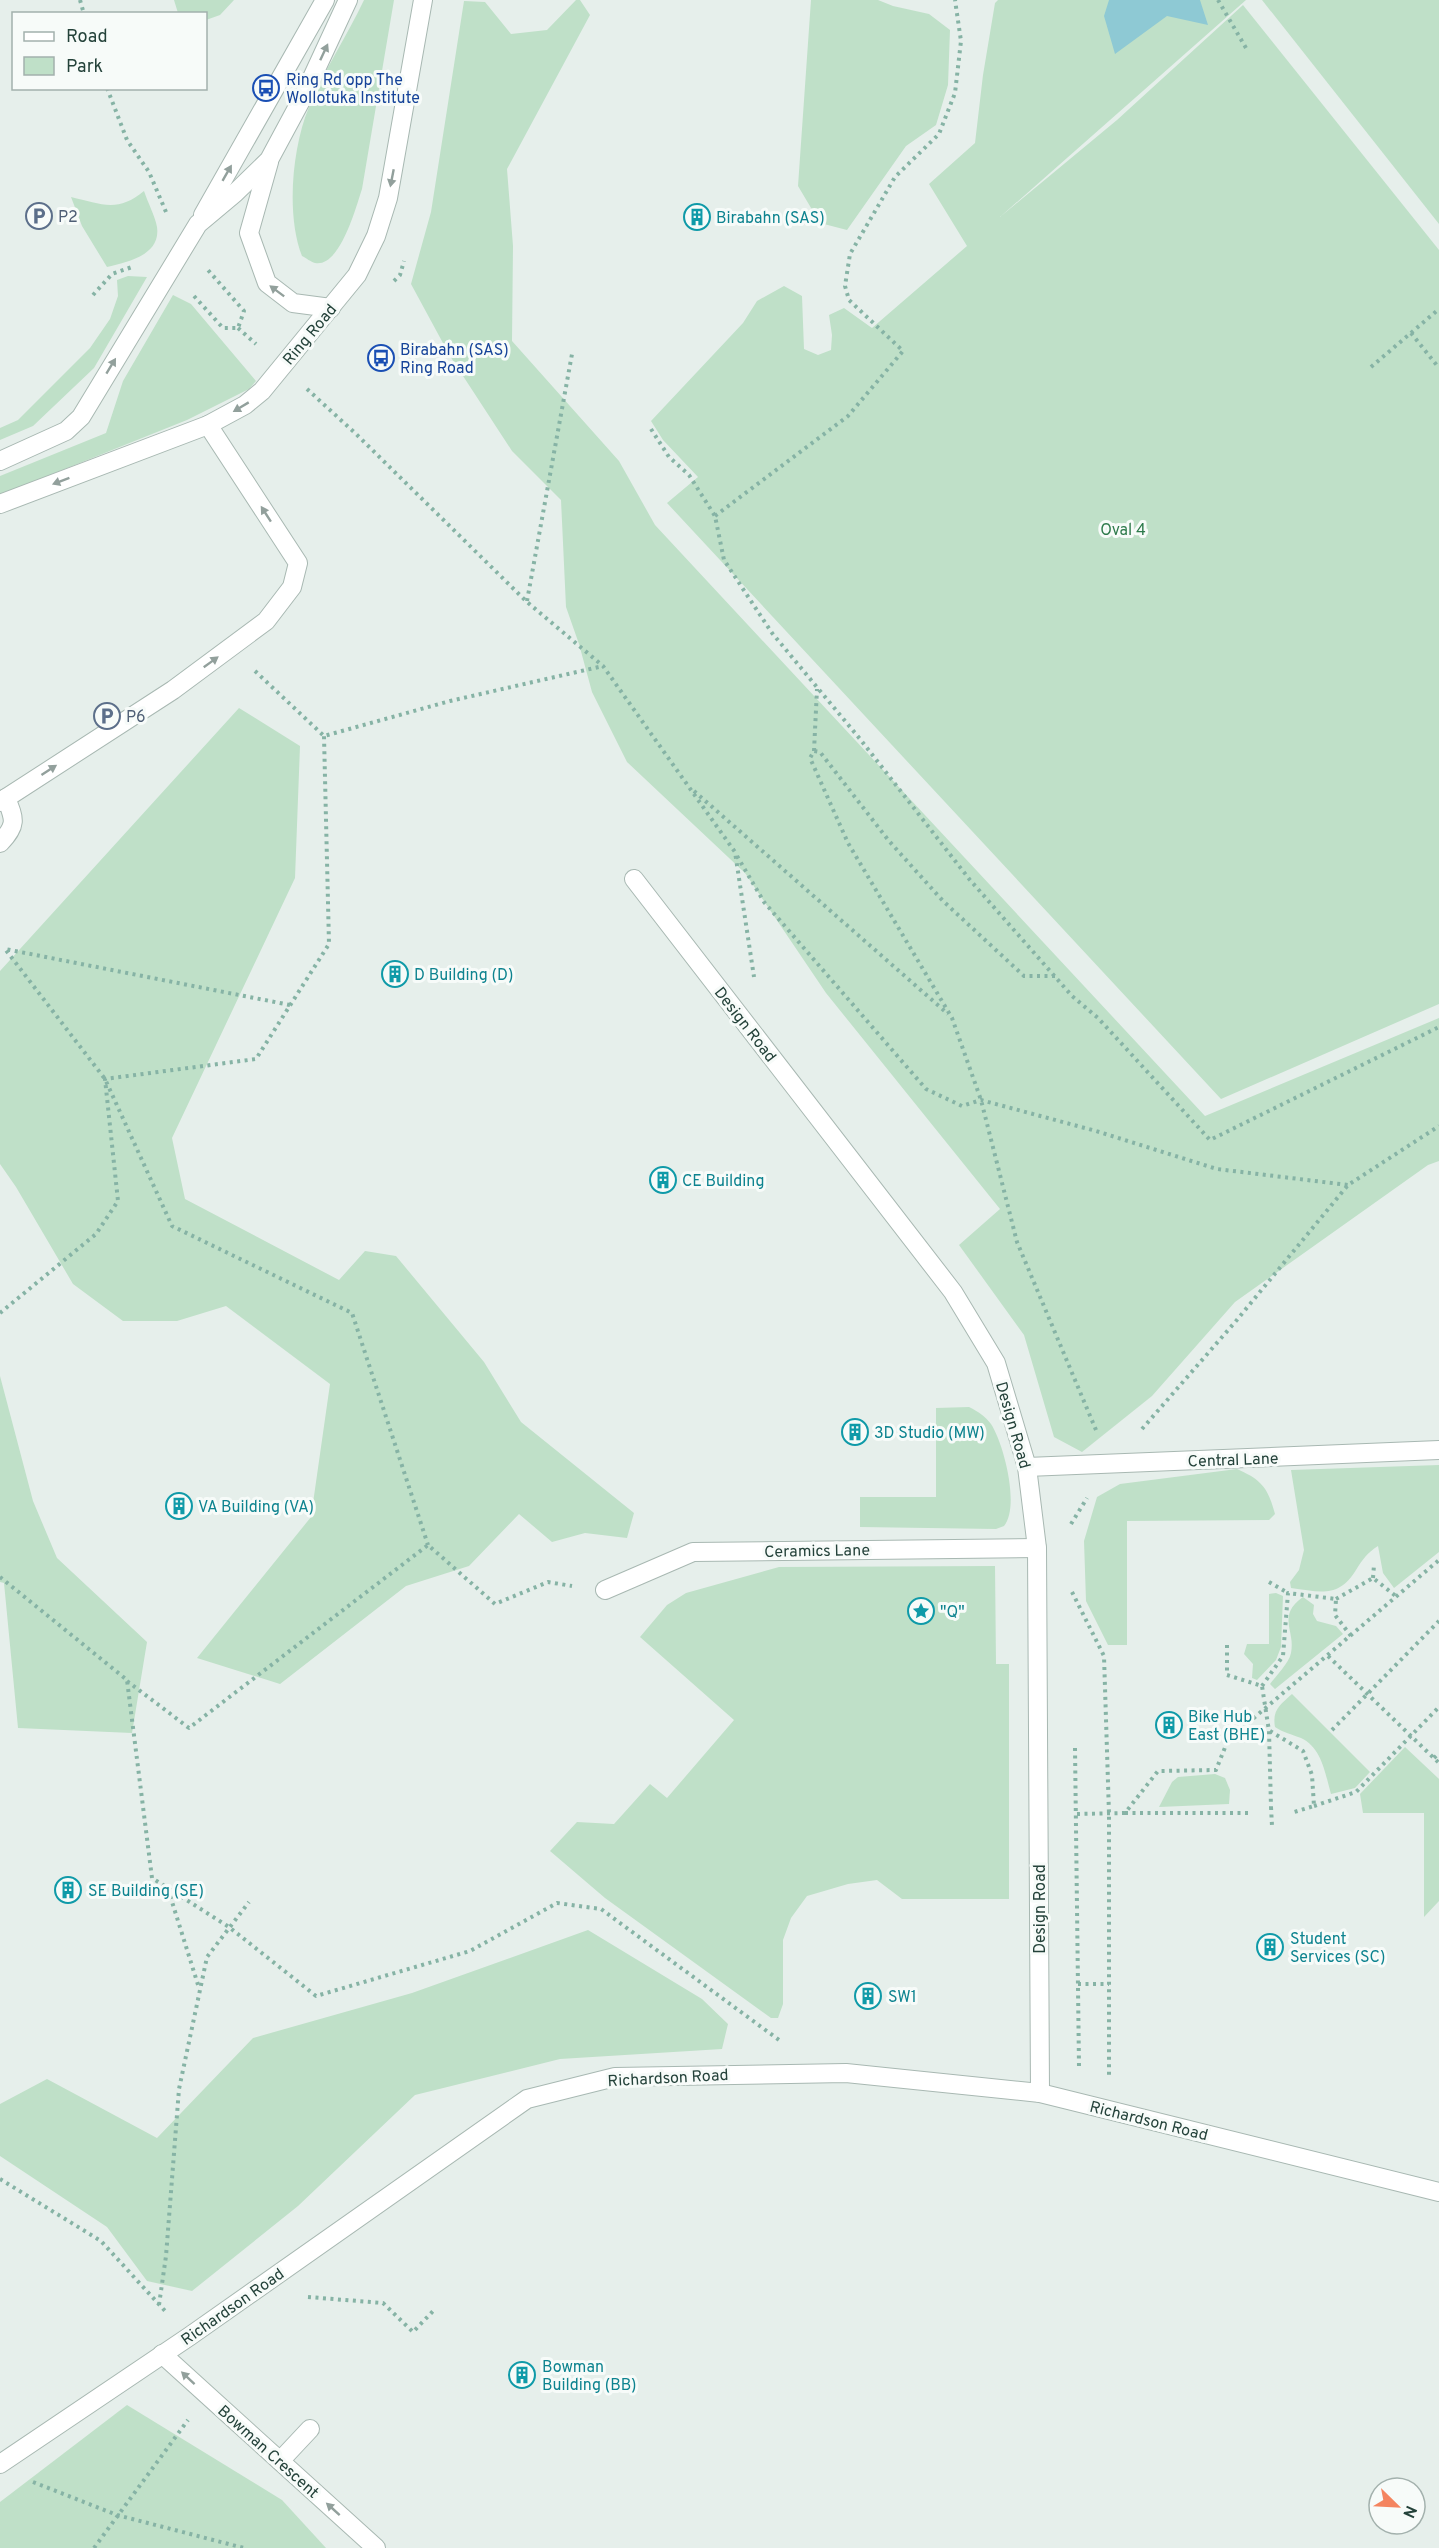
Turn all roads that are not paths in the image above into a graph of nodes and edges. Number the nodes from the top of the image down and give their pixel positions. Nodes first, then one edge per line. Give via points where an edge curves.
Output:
1 (325, 0) edge
2 (348, 0) edge
3 (423, 0) edge
4 (269, 160) junction
5 (198, 224) junction
6 (331, 308) junction
7 (208, 425) junction
8 (0, 461) edge
9 (0, 504) edge
10 (3, 800) edge
11 (0, 843) edge
12 (634, 879) dead end
13 (1439, 1450) edge
14 (1027, 1467) junction
15 (1037, 1548) junction
16 (605, 1590) road end
17 (1040, 2093) junction
18 (1439, 2192) edge
19 (162, 2354) junction
20 (310, 2429) dead end
21 (280, 2461) junction
22 (0, 2464) edge
23 (376, 2548) edge

5 -> 1 street
4 -> 2 street
3 -> 6 street, Ring Road via 388,198 376,236 357,275
4 - 5 street
6 -> 4 street via 293,303 267,283 249,233
8 -> 5 street via 66,431 81,417
6 -> 7 street, Ring Road via 262,392
7 -> 9 street, Ring Road
10 -> 7 street via 173,690 266,621 292,587 298,563
10 - 11 street via 14,817 11,831
12 - 14 street, Design Road via 953,1292 996,1363
13 - 14 street, Central Lane
14 - 15 street, Design Road
15 - 16 street, Ceramics Lane via 693,1552
15 - 17 street, Design Road
17 - 18 street, Richardson Road
17 - 19 street, Richardson Road via 846,2073 733,2074 615,2077 527,2099
21 -> 19 street, Bowman Crescent
19 - 22 street, Richardson Road
20 - 21 street
23 -> 21 street, Bowman Crescent

